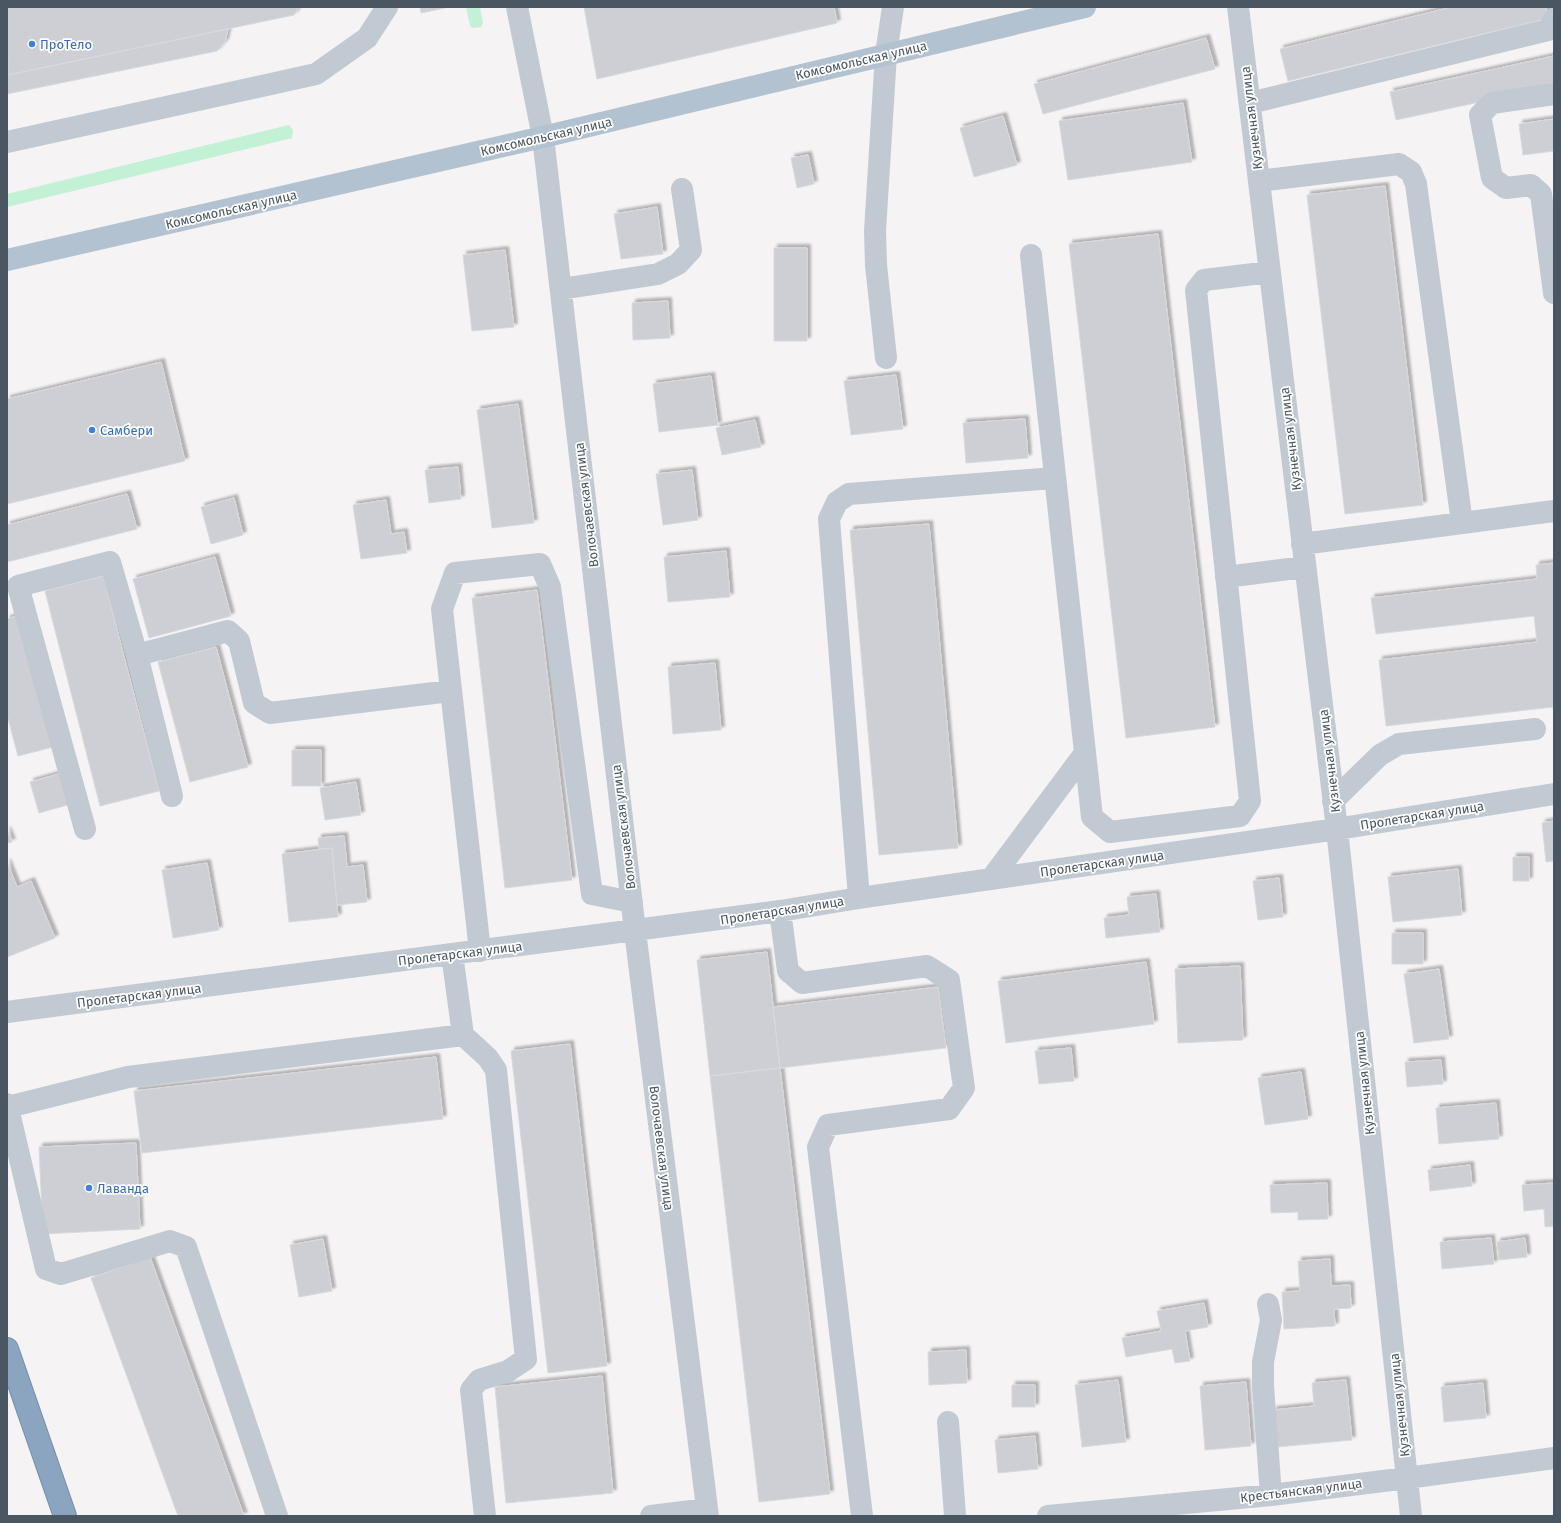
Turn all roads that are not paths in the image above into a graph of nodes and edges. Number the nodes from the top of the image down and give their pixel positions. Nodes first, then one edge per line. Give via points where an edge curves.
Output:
1 (387, 7) edge
2 (517, 7) edge
3 (893, 7) edge
4 (1085, 7) edge
5 (1238, 7) edge
6 (1554, 19) edge
7 (886, 54) junction
8 (1554, 94) edge
9 (1250, 103) junction
10 (543, 137) junction
11 (7, 142) edge
12 (1259, 181) junction
13 (682, 189) dead end
14 (1031, 255) dead end
15 (7, 260) edge
16 (1270, 272) junction
17 (561, 289) junction
18 (1554, 293) edge
19 (886, 358) dead end
20 (1054, 478) junction
21 (1554, 511) edge
22 (1462, 523) junction
23 (1302, 544) junction
24 (1305, 567) junction
25 (1226, 577) junction
26 (137, 656) junction
27 (450, 691) junction
28 (1535, 728) dead end
29 (1085, 753) junction
30 (1554, 794) edge
31 (172, 796) dead end
32 (1333, 800) junction
33 (85, 829) dead end
34 (1337, 829) junction
35 (991, 879) junction
36 (860, 898) junction
37 (632, 902) junction
38 (780, 911) junction
39 (635, 931) junction
40 (480, 951) junction
41 (452, 954) junction
42 (7, 1012) edge
43 (463, 1035) junction
44 (7, 1106) edge
45 (1268, 1304) dead end
46 (7, 1349) edge
47 (948, 1422) dead end
48 (1554, 1458) edge
49 (1407, 1478) junction
50 (1270, 1495) junction
51 (1155, 1511) edge
52 (708, 1513) edge
53 (65, 1516) edge
54 (277, 1516) edge
55 (486, 1516) edge
56 (651, 1516) edge
57 (862, 1516) edge
58 (955, 1516) edge
59 (1048, 1516) edge
60 (1411, 1516) edge

1 - 11 street via 367,38 316,74
2 - 10 street, Волочаевская улица
3 - 7 street
4 - 7 main road, Комсомольская улица
5 - 9 street, Кузнечная улица
6 - 9 street via 1548,30
7 - 10 main road, Комсомольская улица
7 - 19 street via 876,231 876,265
8 - 18 street via 1492,103 1480,115 1492,178 1506,188 1531,185 1541,194
9 - 12 street, Кузнечная улица
10 - 15 main road, Комсомольская улица
10 - 17 street, Волочаевская улица
12 - 16 street, Кузнечная улица
12 - 22 street via 1399,164 1411,172 1416,184
13 - 17 street via 691,250 678,264 658,274
14 - 20 street
16 - 23 street, Кузнечная улица
16 - 25 street via 1204,280 1196,290
17 - 37 street, Волочаевская улица
20 - 29 street
20 - 36 street via 849,494 837,502 829,519
21 - 22 street
22 - 23 street
23 - 24 street, Кузнечная улица
24 - 25 street
24 - 32 street, Кузнечная улица
25 - 29 street via 1250,800 1240,816 1110,832 1092,817
26 - 27 street via 228,631 239,641 254,703 270,713
26 - 31 street
26 - 33 street via 110,562 18,586
27 - 37 street via 442,609 455,573 540,564 550,587 592,894
27 - 40 street
28 - 32 street via 1399,744 1380,755
29 - 35 street
30 - 34 street, Пролетарская улица
32 - 34 street, Кузнечная улица
34 - 35 street, Пролетарская улица
34 - 49 street, Кузнечная улица
35 - 36 street, Пролетарская улица
36 - 38 street, Пролетарская улица
37 - 39 street, Волочаевская улица
38 - 39 street, Пролетарская улица
38 - 57 street via 788,971 802,983 927,966 949,980 964,1088 948,1109 828,1125 818,1147
39 - 40 street, Пролетарская улица
39 - 52 street, Волочаевская улица
40 - 41 street, Пролетарская улица
41 - 42 street, Пролетарская улица
41 - 43 street
43 - 44 street via 128,1077
43 - 55 street via 488,1058 496,1070 526,1359 508,1371 479,1380 471,1390
44 - 54 street via 46,1269 61,1274 170,1241 186,1247
45 - 50 street via 1270,1320 1263,1362 1263,1386
46 - 53 highway
47 - 58 street
48 - 49 street, Крестьянская улица
49 - 50 street, Крестьянская улица
49 - 60 street, Кузнечная улица
50 - 51 street, Крестьянская улица
51 - 59 street, Крестьянская улица
52 - 56 street

